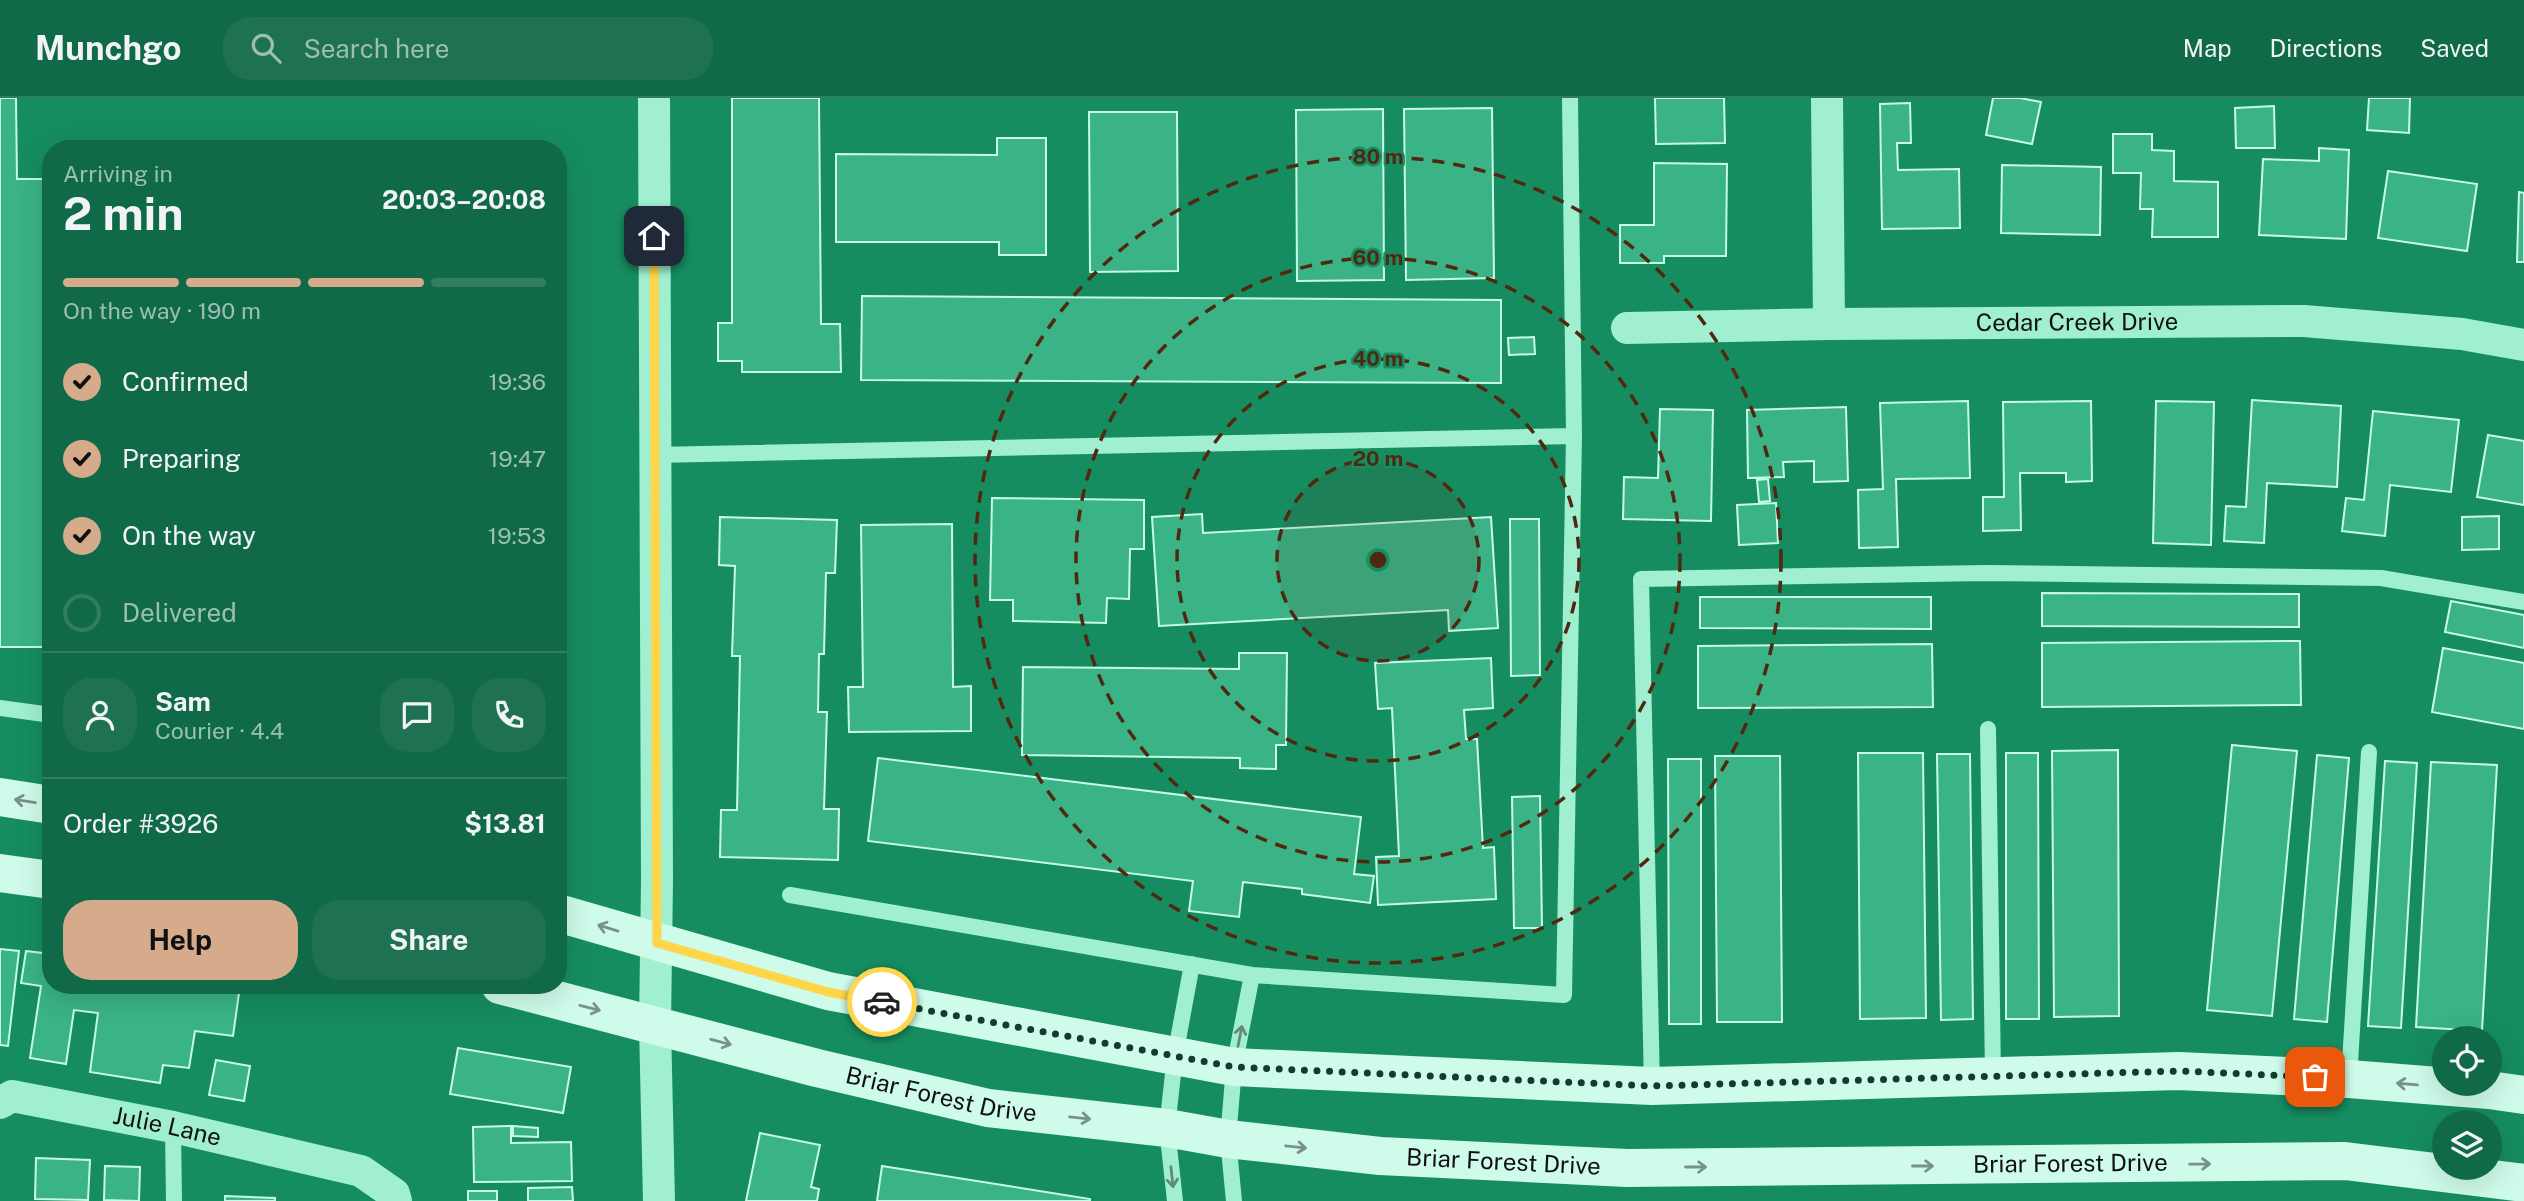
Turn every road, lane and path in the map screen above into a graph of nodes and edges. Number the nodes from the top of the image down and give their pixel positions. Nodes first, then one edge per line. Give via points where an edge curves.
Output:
1 (654, 98) edge
2 (1570, 98) edge
3 (1827, 98) edge
4 (1829, 324) junction
5 (1627, 328) dead end
6 (2524, 345) edge
7 (1574, 436) junction
8 (654, 456) junction
9 (2524, 603) edge
10 (0, 708) edge
11 (42, 714) edge
12 (1988, 729) dead end
13 (2370, 752) dead end
14 (0, 797) edge
15 (42, 804) edge
16 (0, 873) edge
17 (42, 879) edge
18 (790, 895) dead end
19 (567, 916) edge
20 (657, 943) junction
21 (1192, 964) junction
22 (1252, 975) junction
23 (535, 994) edge
24 (655, 1025) junction
25 (1175, 1056) junction
26 (1234, 1067) junction
27 (1993, 1075) junction
28 (2349, 1079) junction
29 (1652, 1086) junction
30 (2524, 1095) edge
31 (0, 1103) edge
32 (173, 1127) junction
33 (1167, 1128) junction
34 (1228, 1139) junction
35 (2524, 1183) edge
36 (174, 1201) edge
37 (396, 1201) edge
38 (659, 1201) edge
39 (1175, 1201) edge
40 (1234, 1201) edge

1 - 8 street
2 - 7 lane
3 - 4 street
4 - 5 street, Cedar Creek Drive
4 - 6 street, Cedar Creek Drive via 2304,321 2462,334
7 - 8 lane
7 - 22 lane via 1563,995
8 - 20 street
9 - 29 lane via 2381,578 1985,573 1641,579
10 - 11 lane
12 - 27 lane
13 - 28 lane
15 -> 14 main road
16 - 17 main road
18 - 21 lane
20 -> 19 main road
20 - 24 street
20 - 25 main road via 828,992
21 - 22 lane
21 - 25 lane
26 -> 22 lane
23 -> 24 main road, Briar Forest Drive
24 -> 33 main road, Briar Forest Drive via 988,1108
24 - 38 street
25 - 26 main road
25 - 33 lane
26 - 29 main road
26 - 34 lane
27 - 28 main road via 2179,1071
27 - 29 main road
30 -> 28 main road
31 - 32 street, Julie Lane via 12,1097
32 - 36 lane
32 - 37 street, Julie Lane via 362,1171 394,1194
33 - 34 main road, Briar Forest Drive
33 -> 39 lane
34 -> 35 main road, Briar Forest Drive via 1380,1156 1627,1168 2345,1161
34 - 40 lane

